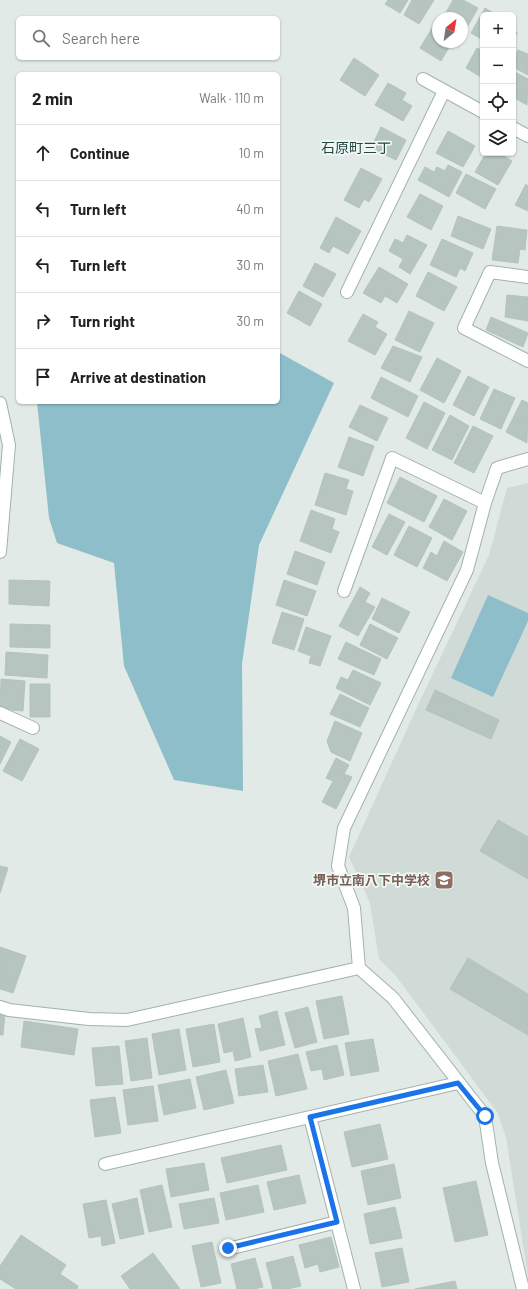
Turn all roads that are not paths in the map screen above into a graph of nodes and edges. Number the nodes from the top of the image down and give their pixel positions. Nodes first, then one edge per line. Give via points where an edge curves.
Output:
1 (423, 79) dead end
2 (444, 91) junction
3 (480, 110) edge
4 (516, 130) edge
5 (528, 136) edge
6 (528, 277) edge
7 (347, 292) dead end
8 (528, 361) edge
9 (0, 403) edge
10 (528, 459) edge
11 (3, 482) edge
12 (484, 503) junction
13 (0, 552) edge
14 (344, 591) dead end
15 (0, 713) edge
16 (33, 728) dead end
17 (359, 968) junction
18 (0, 1007) edge
19 (458, 1083) junction
20 (310, 1117) junction
21 (105, 1164) dead end
22 (337, 1222) junction
23 (228, 1248) dead end
24 (354, 1289) edge
25 (523, 1289) edge

1 - 2 street
2 - 3 street
2 - 7 street
4 - 5 street
6 - 8 street via 490,272 464,328
9 - 11 street via 9,445
10 - 12 street via 497,468
11 - 13 street
12 - 14 street via 392,458
12 - 17 street via 467,570 344,828 338,866 354,908
15 - 16 street
17 - 18 street via 127,1020 90,1019
17 - 19 street via 393,998
19 - 20 street
19 - 25 street via 485,1116 492,1163
20 - 21 street
20 - 22 street
22 - 23 street
22 - 24 street

